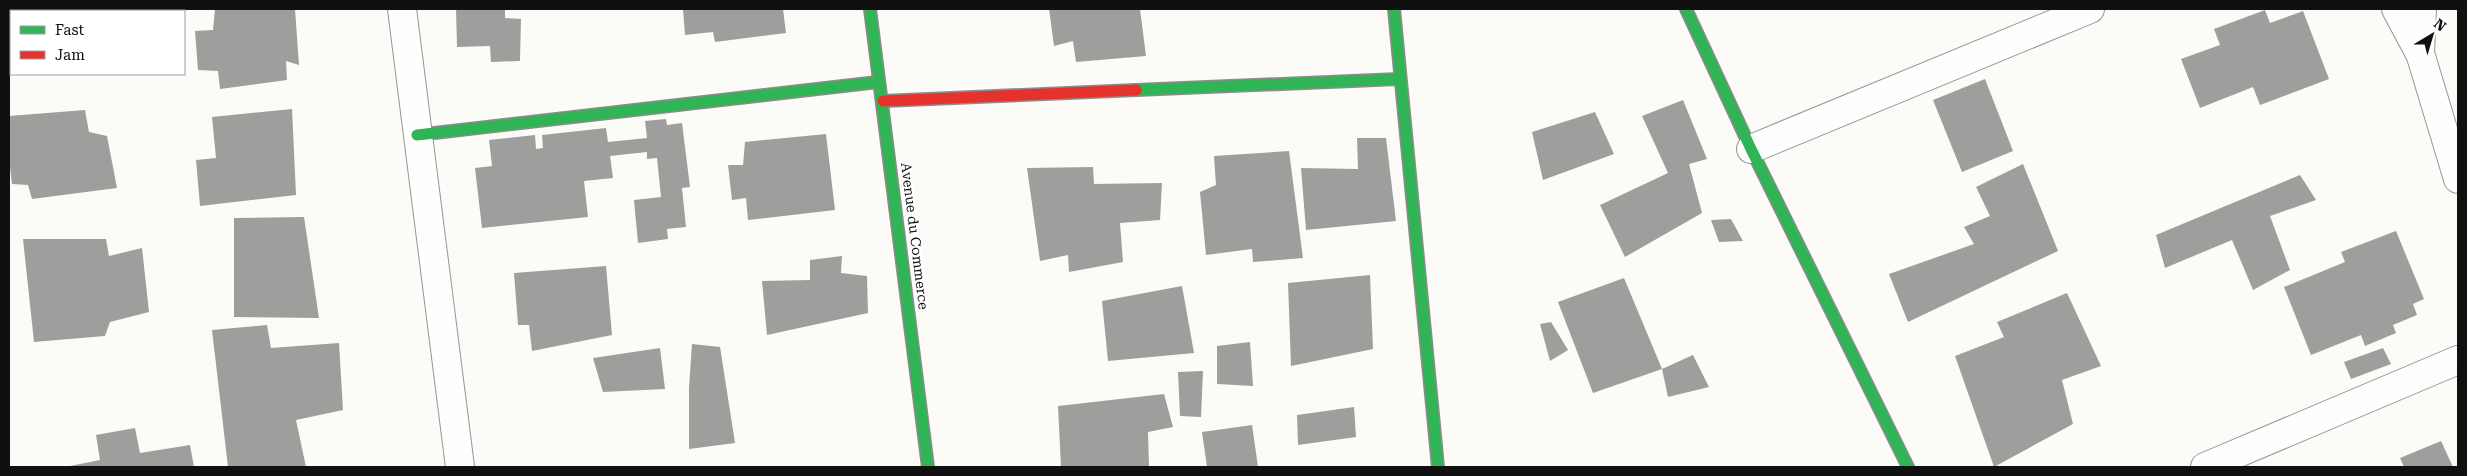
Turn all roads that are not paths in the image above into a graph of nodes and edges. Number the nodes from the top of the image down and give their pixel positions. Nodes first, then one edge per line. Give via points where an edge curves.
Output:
1 (402, 9) edge
2 (870, 9) edge
3 (1394, 9) edge
4 (1686, 9) edge
5 (2090, 9) edge
6 (2396, 9) edge
7 (2422, 9) edge
8 (2420, 54) junction
9 (1399, 79) junction
10 (878, 82) junction
11 (883, 101) junction
12 (418, 135) junction
13 (1751, 149) junction
14 (2458, 179) edge
15 (2458, 360) edge
16 (460, 467) edge
17 (928, 467) edge
18 (1438, 467) edge
19 (1908, 467) edge
20 (2205, 467) edge

1 - 12 street
2 - 10 street, Avenue du Commerce
3 - 9 street
4 - 13 street
5 - 13 street
6 - 8 street
7 - 8 street
8 - 14 street
9 - 11 street
9 - 18 street
10 - 11 street, Avenue du Commerce
10 - 12 street
11 - 17 street, Avenue du Commerce
12 - 16 street
13 - 19 street
15 - 20 street

